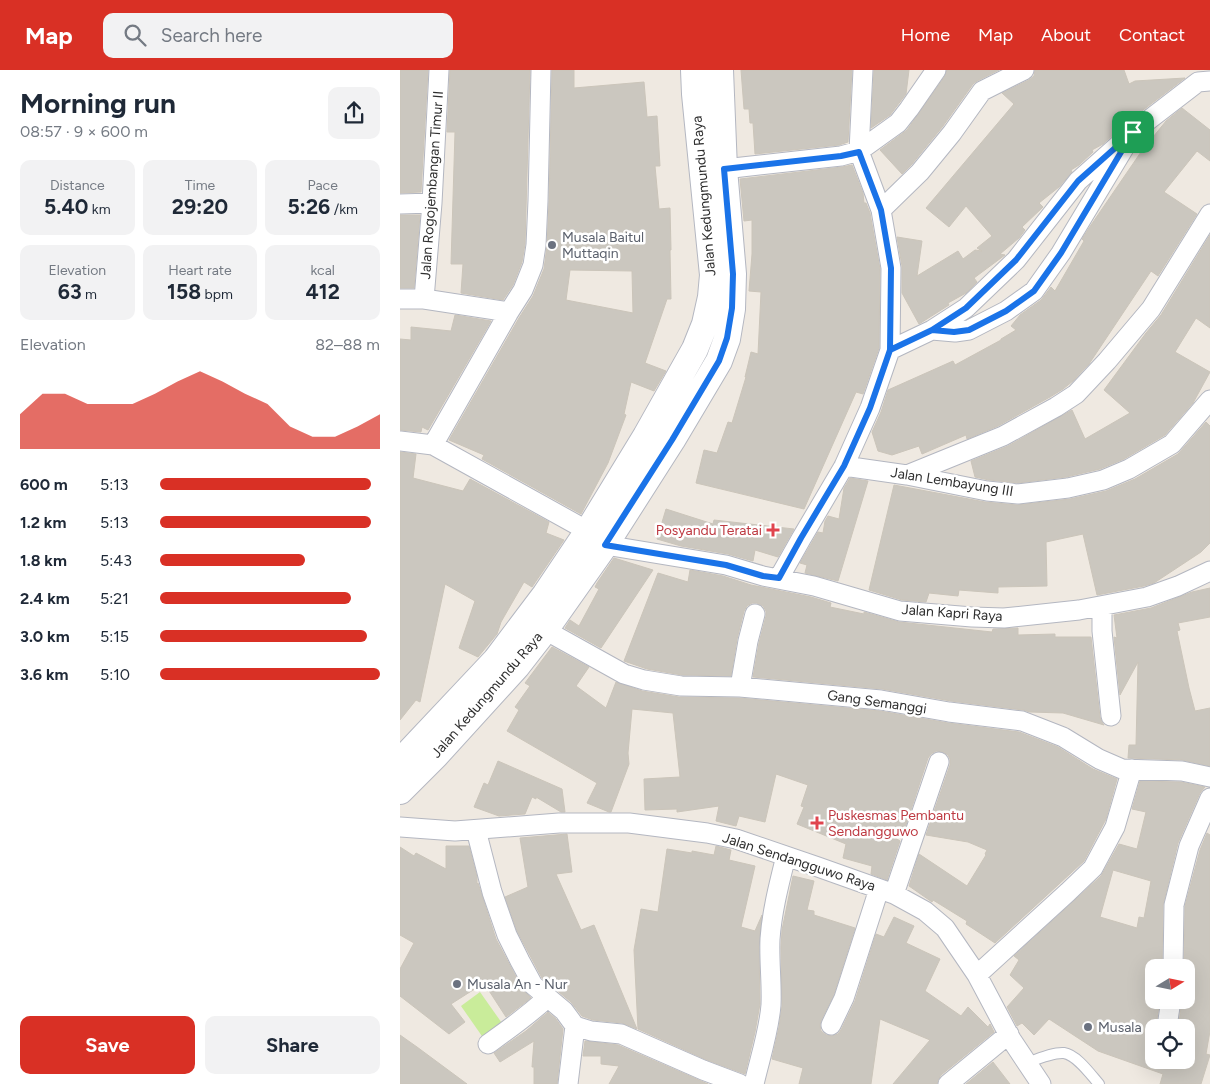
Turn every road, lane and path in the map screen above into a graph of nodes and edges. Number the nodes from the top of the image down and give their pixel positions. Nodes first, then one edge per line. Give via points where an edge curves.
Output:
1 (439, 70) edge
2 (541, 70) edge
3 (694, 70) edge
4 (720, 70) edge
5 (863, 70) edge
6 (936, 70) edge
7 (1024, 70) edge
8 (1210, 81) edge
9 (1133, 132) junction
10 (859, 152) junction
11 (724, 169) junction
12 (1078, 181) junction
13 (1096, 195) junction
14 (432, 203) junction
15 (400, 204) edge
16 (881, 210) junction
17 (1210, 214) edge
18 (400, 299) edge
19 (424, 299) junction
20 (509, 312) junction
21 (932, 330) junction
22 (890, 350) junction
23 (1210, 400) edge
24 (400, 441) edge
25 (433, 445) junction
26 (844, 466) junction
27 (907, 475) junction
28 (596, 538) junction
29 (1210, 571) edge
30 (779, 578) junction
31 (1102, 606) junction
32 (754, 614) dead end
33 (545, 630) junction
34 (740, 687) junction
35 (1111, 716) dead end
36 (404, 752) edge
37 (939, 762) dead end
38 (1132, 769) junction
39 (1210, 777) edge
40 (400, 791) edge
41 (1210, 798) edge
42 (400, 827) edge
43 (1204, 829) edge
44 (476, 830) junction
45 (786, 856) junction
46 (886, 892) junction
47 (1173, 959) edge
48 (977, 975) junction
49 (548, 997) junction
50 (831, 1025) dead end
51 (575, 1026) junction
52 (1009, 1034) junction
53 (488, 1044) dead end
54 (1027, 1063) junction
55 (568, 1084) edge
56 (740, 1084) edge
57 (754, 1084) edge
58 (948, 1084) edge
59 (1042, 1084) edge
60 (1099, 1084) edge

1 - 14 street, Jalan Rogojembangan Timur II
2 - 20 street via 536,245 533,265 523,290
3 - 28 main road, Jalan Kedungmundu Raya via 713,275 711,297 696,349 646,436
4 - 11 main road, Jalan Kedungmundu Raya
5 - 10 street
6 - 10 street via 898,123
7 - 16 street via 982,91 920,172
8 - 9 street via 1198,82
9 - 12 street
9 - 13 street
10 - 11 street
10 - 16 street
11 - 28 main road, Jalan Kedungmundu Raya via 733,274 727,338 719,361 672,440
12 - 13 street
12 - 21 street via 1016,260 966,308
13 - 21 street via 1034,291 1006,311 969,330
14 - 15 street
14 - 19 street, Jalan Rogojembangan Timur II
16 - 22 street via 891,268
17 - 27 street via 1151,309 1076,394 1003,436
18 - 19 street
19 - 20 street
20 - 25 street
21 - 22 street
22 - 26 street via 870,408
23 - 27 street, Jalan Lembayung III via 1172,444 1129,470 1103,480 1018,494
24 - 25 street
25 - 28 street, Jalan Kapri Raya
26 - 27 street, Jalan Lembayung III
26 - 30 street
28 - 30 street, Jalan Kapri Raya
28 - 33 main road, Jalan Kedungmundu Raya
28 - 36 main road, Jalan Kedungmundu Raya via 545,595 496,660
29 - 31 street, Jalan Kapri Raya via 1147,597
30 - 31 street, Jalan Kapri Raya via 900,611 1004,618
31 - 35 street
32 - 34 street
33 - 34 street, Gang Semanggi via 624,674 644,680 681,686
33 - 40 main road, Jalan Kedungmundu Raya via 517,666
34 - 38 street, Gang Semanggi via 882,700 1022,721 1063,736 1099,759 1122,769
37 - 46 street
38 - 39 street, Gang Semanggi via 1182,771
38 - 48 street via 1115,827 1093,868
41 - 43 street
42 - 44 street, Jalan Sendangguwo Raya
43 - 47 street via 1189,846 1174,905
44 - 45 street, Jalan Sendangguwo Raya via 559,823 629,823 707,833
44 - 49 street via 507,935 533,985
45 - 46 street, Jalan Sendangguwo Raya
45 - 57 street via 774,902 770,939 771,1006
46 - 48 street, Jalan Sendangguwo Raya via 925,911 945,928
46 - 50 street
48 - 52 street, Jalan Sendangguwo Raya
49 - 51 street
49 - 53 street
51 - 55 street
51 - 56 street via 621,1034
52 - 54 street, Jalan Sendangguwo Raya
52 - 58 street
54 - 59 street, Jalan Sendangguwo Raya
54 - 60 lane via 1065,1053 1078,1060

